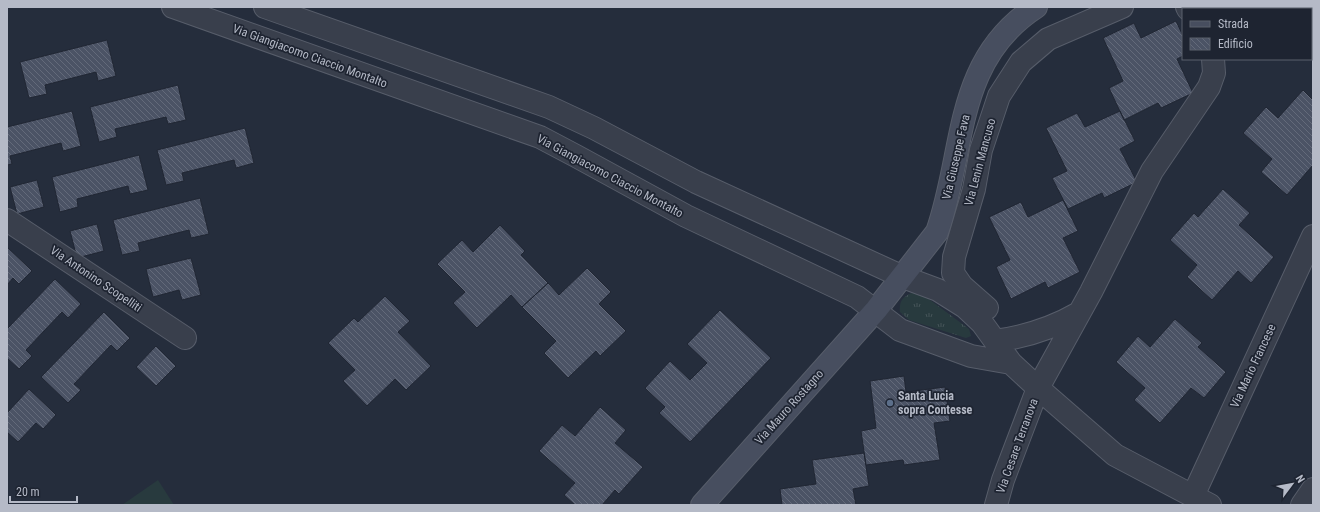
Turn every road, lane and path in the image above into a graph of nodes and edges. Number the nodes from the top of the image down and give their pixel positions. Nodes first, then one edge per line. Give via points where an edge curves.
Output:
1 (173, 7) edge
2 (265, 7) edge
3 (1036, 7) edge
4 (1122, 7) edge
5 (1213, 60) edge
6 (7, 220) edge
7 (1313, 236) edge
8 (903, 277) junction
9 (876, 310) junction
10 (1079, 313) junction
11 (185, 338) dead end
12 (1001, 340) junction
13 (1011, 363) junction
14 (1038, 388) junction
15 (1313, 489) edge
16 (1202, 501) edge
17 (702, 505) edge
18 (996, 505) edge
19 (1302, 505) edge

1 - 9 street, Via Giangiacomo Ciaccio Montalto via 540,137 686,216 857,297
2 - 8 street via 549,107 696,182
3 - 8 street, Via Giuseppe Fava via 1010,28 994,45 985,60 973,86 960,132 937,232
4 - 12 street, Via Lenin Mancuso via 1048,39 1021,62 999,96 981,150 974,189 954,257 953,273 962,286 998,320
5 - 10 street via 1214,73 1209,87 1152,171
6 - 11 street, Via Antonino Scopelliti
7 - 16 street, Via Mario Francese
8 - 9 street, Via Giuseppe Fava
8 - 12 street via 938,290 965,306
9 - 13 street, Via Giangiacomo Ciaccio Montalto via 900,330 971,356
9 - 17 street, Via Mauro Rostagno
10 - 12 street via 1042,330
10 - 14 street
12 - 13 street
13 - 14 street
14 - 16 street via 1115,455
14 - 18 street, Via Cesare Terranova
15 - 19 street

